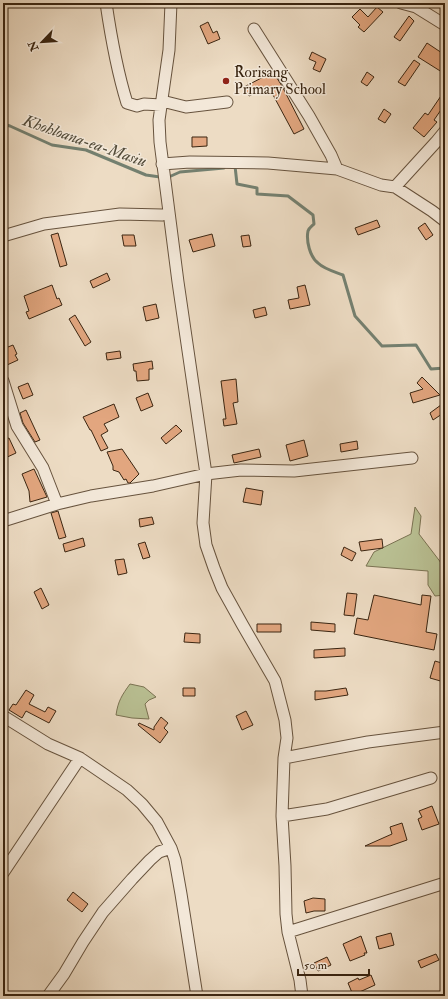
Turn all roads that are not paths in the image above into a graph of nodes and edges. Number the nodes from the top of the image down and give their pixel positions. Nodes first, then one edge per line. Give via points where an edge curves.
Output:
1 (106, 3) edge
2 (171, 3) edge
3 (401, 3) edge
4 (445, 25) edge
5 (254, 29) dead end
6 (227, 102) dead end
7 (161, 103) junction
8 (445, 131) edge
9 (441, 145) edge
10 (162, 164) junction
11 (336, 169) junction
12 (395, 187) junction
13 (169, 213) junction
14 (445, 221) edge
15 (3, 236) edge
16 (3, 381) edge
17 (412, 458) dead end
18 (206, 474) junction
19 (57, 504) junction
20 (3, 521) edge
21 (3, 716) edge
22 (445, 732) edge
23 (80, 758) junction
24 (284, 758) junction
25 (431, 778) dead end
26 (282, 816) junction
27 (171, 848) junction
28 (3, 873) edge
29 (445, 883) edge
30 (288, 932) junction
31 (48, 996) edge
32 (197, 996) edge
33 (302, 996) edge

1 - 7 street via 121,85 127,103 137,106
2 - 7 street via 169,50
3 - 4 street via 416,7
5 - 11 street via 309,116
6 - 7 street via 186,107
7 - 10 street via 159,127
8 - 9 street
9 - 12 street
10 - 11 street via 268,163
10 - 13 street
11 - 12 street via 381,185
12 - 14 street
13 - 15 street via 120,214 44,224
13 - 18 street
16 - 19 street via 17,426 43,468
17 - 18 street via 294,471 241,470
18 - 19 street
18 - 24 street via 203,523 206,545 222,588 275,681 285,720 287,738
19 - 20 street
21 - 23 street via 48,744
22 - 24 street via 368,742
23 - 27 street via 127,790 142,804 157,822
23 - 28 street
24 - 26 street
25 - 26 street via 327,809
26 - 30 street
27 - 31 street via 159,852 150,860 103,912
27 - 32 street
29 - 30 street
30 - 33 street

